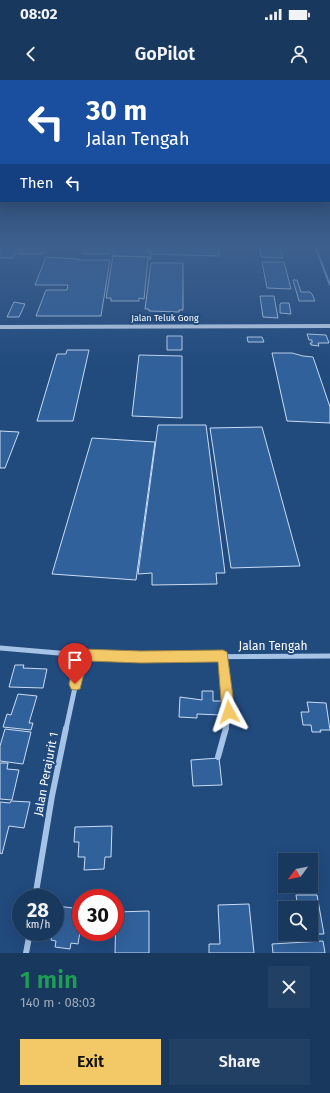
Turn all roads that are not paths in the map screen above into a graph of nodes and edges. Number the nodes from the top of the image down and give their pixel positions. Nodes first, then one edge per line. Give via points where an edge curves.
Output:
1 (330, 326) edge
2 (0, 327) edge
3 (0, 648) edge
4 (82, 655) junction
5 (223, 656) junction
6 (330, 656) edge
7 (218, 757) dead end
8 (36, 889) edge
9 (28, 941) edge
10 (26, 953) edge

1 - 2 street, Jalan Teluk Gong
3 - 4 street, Jalan Tengah
4 - 5 street, Jalan Tengah
4 - 8 street, Jalan Perajurit 1 via 52,796
5 - 6 street, Jalan Tengah
5 - 7 street via 229,712
9 - 10 street

